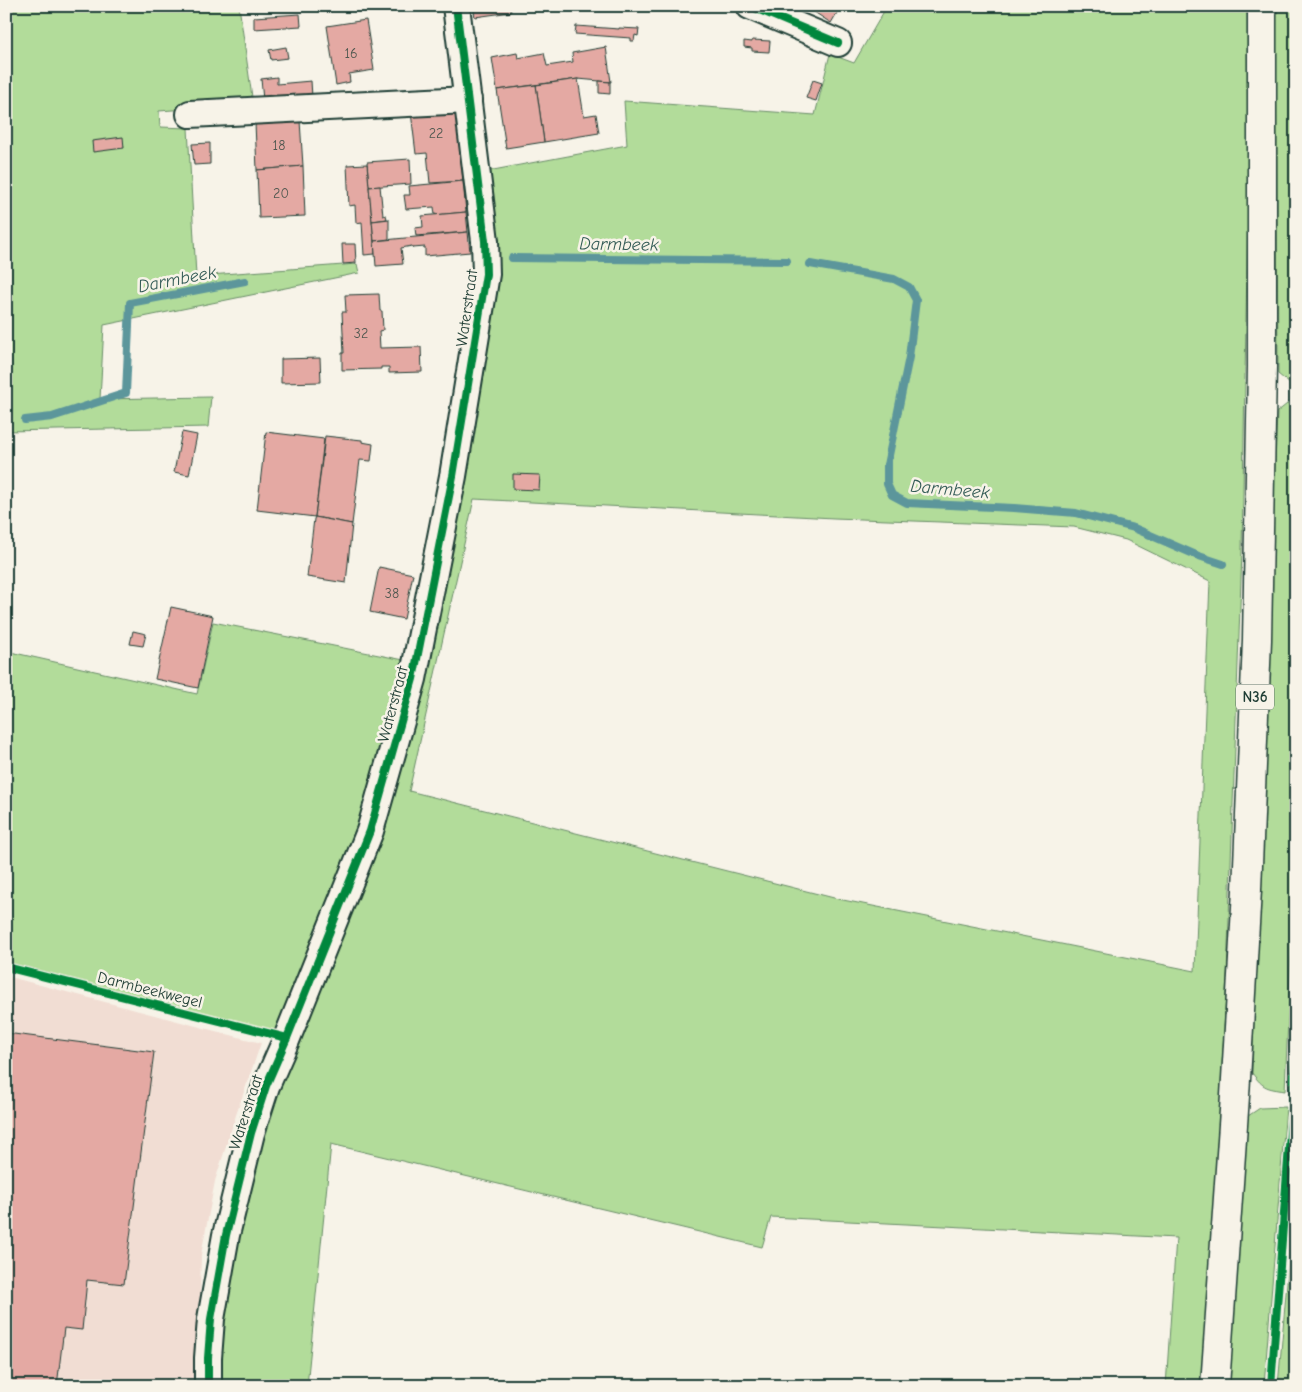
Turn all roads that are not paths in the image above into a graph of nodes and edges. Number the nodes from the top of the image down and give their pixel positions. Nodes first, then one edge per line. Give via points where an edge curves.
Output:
1 (456, 6) edge
2 (750, 6) edge
3 (1262, 6) edge
4 (838, 43) dead end
5 (468, 100) junction
6 (190, 114) dead end
7 (208, 1386) edge
8 (1214, 1386) edge

1 - 5 street, Waterstraat
2 - 4 street
3 - 8 main road, N36 via 1262,367 1257,640 1246,910
5 - 6 street
5 - 7 street, Waterstraat via 486,274 453,476 415,670 370,831 266,1086 251,1133 226,1234 211,1319

